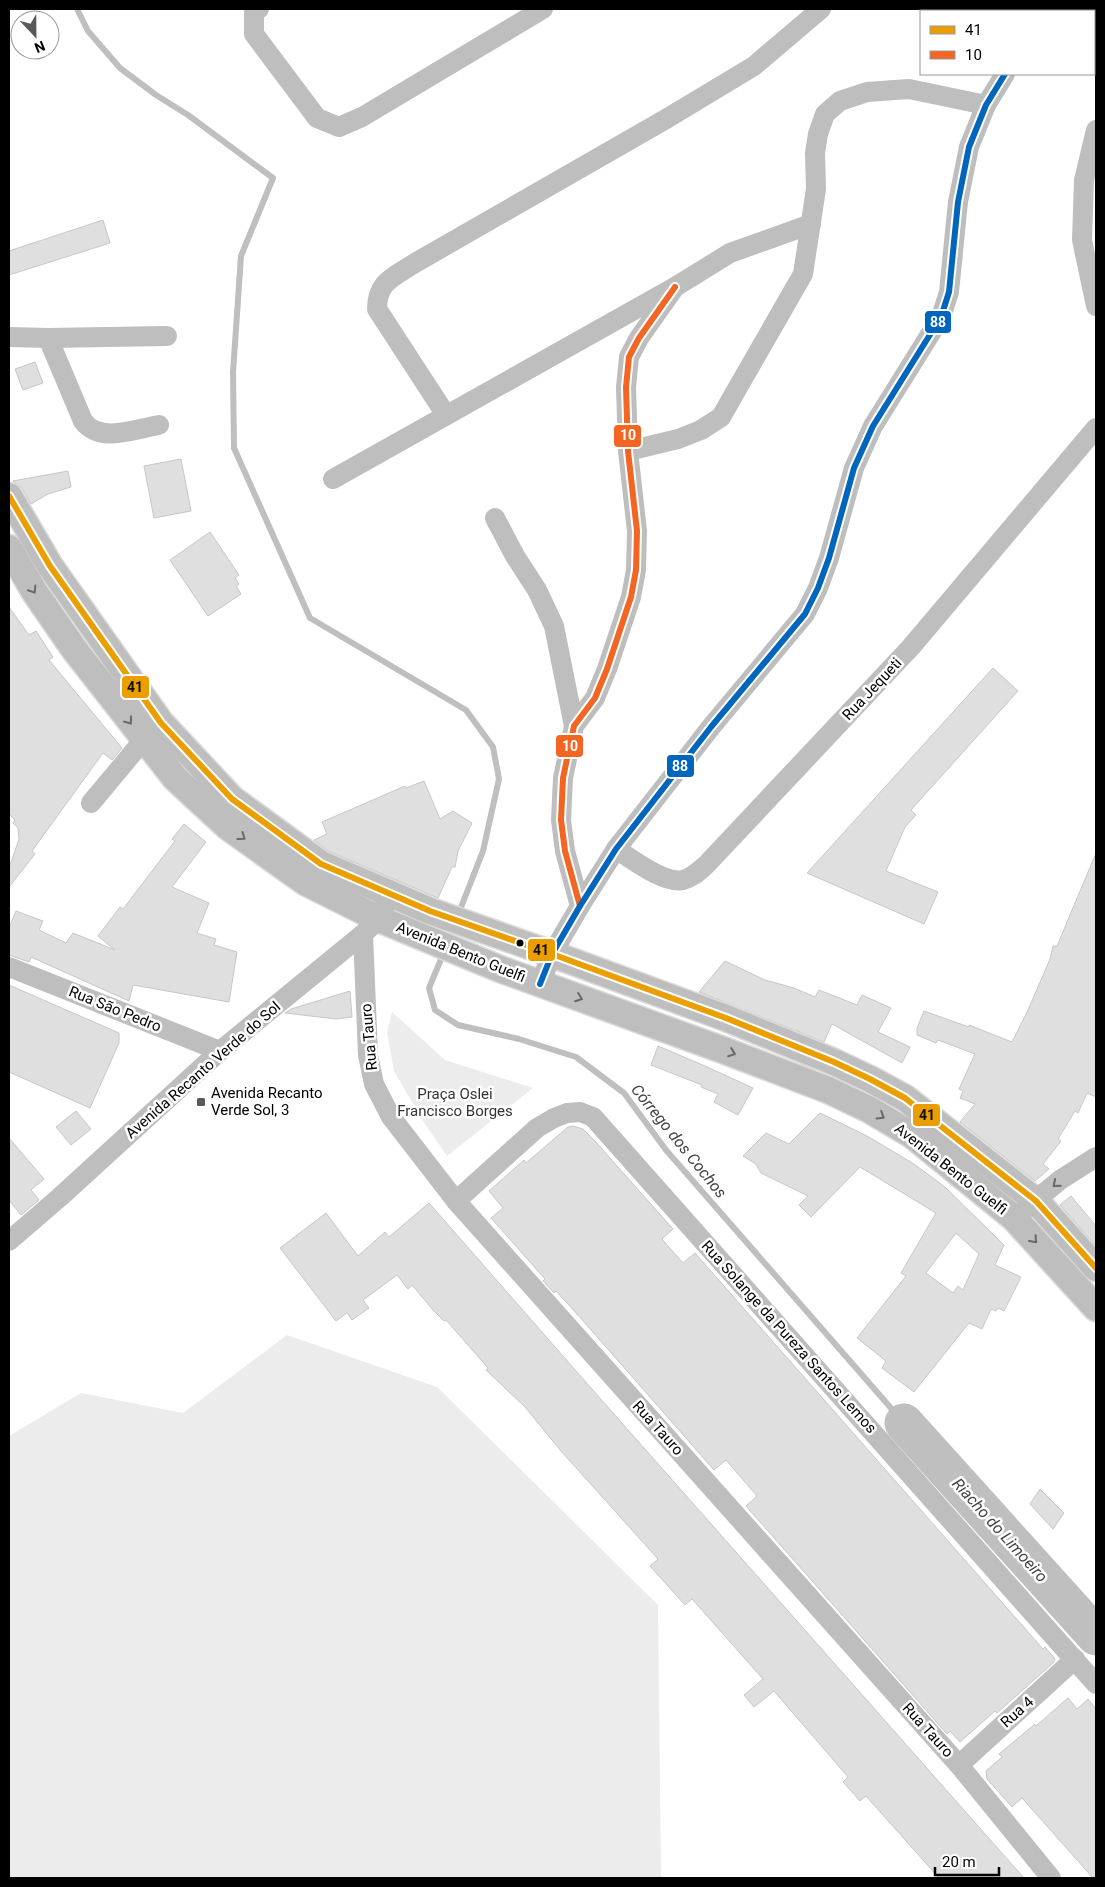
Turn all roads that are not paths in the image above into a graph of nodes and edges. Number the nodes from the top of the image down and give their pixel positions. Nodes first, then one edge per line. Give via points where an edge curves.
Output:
1 (259, 9) edge
2 (543, 9) edge
3 (821, 9) edge
4 (1004, 75) edge
5 (986, 105) junction
6 (1096, 130) edge
7 (811, 224) junction
8 (675, 287) junction
9 (1096, 306) edge
10 (167, 336) dead end
11 (9, 337) edge
12 (48, 338) junction
13 (446, 415) junction
14 (159, 425) dead end
15 (1096, 428) edge
16 (628, 451) junction
17 (334, 479) dead end
18 (9, 496) edge
19 (494, 518) dead end
20 (9, 548) edge
21 (574, 726) junction
22 (145, 742) junction
23 (91, 803) dead end
24 (616, 849) junction
25 (390, 894) junction
26 (580, 906) junction
27 (371, 926) junction
28 (552, 954) junction
29 (9, 967) edge
30 (540, 984) junction
31 (220, 1051) junction
32 (1096, 1157) edge
33 (456, 1201) junction
34 (1036, 1201) junction
35 (1014, 1218) junction
36 (9, 1241) edge
37 (1096, 1268) edge
38 (1096, 1308) edge
39 (1074, 1659) junction
40 (1096, 1684) edge
41 (959, 1765) junction
42 (1051, 1878) edge

1 - 2 street via 254,12 254,34 317,118 339,127 362,117
3 - 13 street via 754,66 382,285 377,309
4 - 5 street
5 - 7 street via 909,89 867,92 840,101 825,114 818,134
5 - 24 street via 969,147 958,202 949,292 941,317 873,426 854,468 818,588 805,614
6 - 9 street via 1084,180 1082,240
7 - 8 street via 730,253
7 - 16 street via 803,274 721,417 678,439
8 - 13 street
8 - 16 street via 629,357 626,387
10 - 12 street
11 - 12 street
12 - 14 street via 89,429 112,434
13 - 17 street
15 - 24 street, Rua Jequeti via 911,647 706,865 690,878 671,880
16 - 21 street via 637,531 636,570 631,596 595,698
18 - 25 main road, Avenida Bento Guelfi via 50,566 103,643 161,723 194,760 232,799 321,864
19 - 21 street via 537,590 554,626
20 -> 22 main road, Avenida Bento Guelfi via 74,649
21 - 26 street via 563,778 561,820
22 - 23 street
22 -> 27 main road, Avenida Bento Guelfi via 175,778 228,826
24 - 26 street
25 - 27 street, Avenida Recanto Verde do Sol
25 - 28 main road, Avenida Bento Guelfi
26 - 28 street
27 - 30 main road, Avenida Bento Guelfi via 426,939
27 - 31 street, Avenida Recanto Verde do Sol
27 - 33 street, Rua Tauro via 368,1055 374,1084 391,1117
28 - 30 street
28 - 34 main road, Avenida Bento Guelfi via 726,1018 870,1079 905,1098
29 - 31 street, Rua São Pedro
30 -> 35 main road, Avenida Bento Guelfi via 828,1090 870,1110 912,1135
31 - 36 street, Avenida Recanto Verde do Sol
32 -> 34 street via 1060,1180
33 - 39 street, Rua Solange da Pureza Santos Lemos via 537,1128 567,1113 580,1112 593,1117
33 - 41 street, Rua Tauro
34 - 35 street
34 - 37 main road, Avenida Bento Guelfi
35 -> 38 main road, Avenida Bento Guelfi
39 - 40 street, Rua Solange da Pureza Santos Lemos
39 - 41 street, Rua 4
41 - 42 street, Rua Tauro

